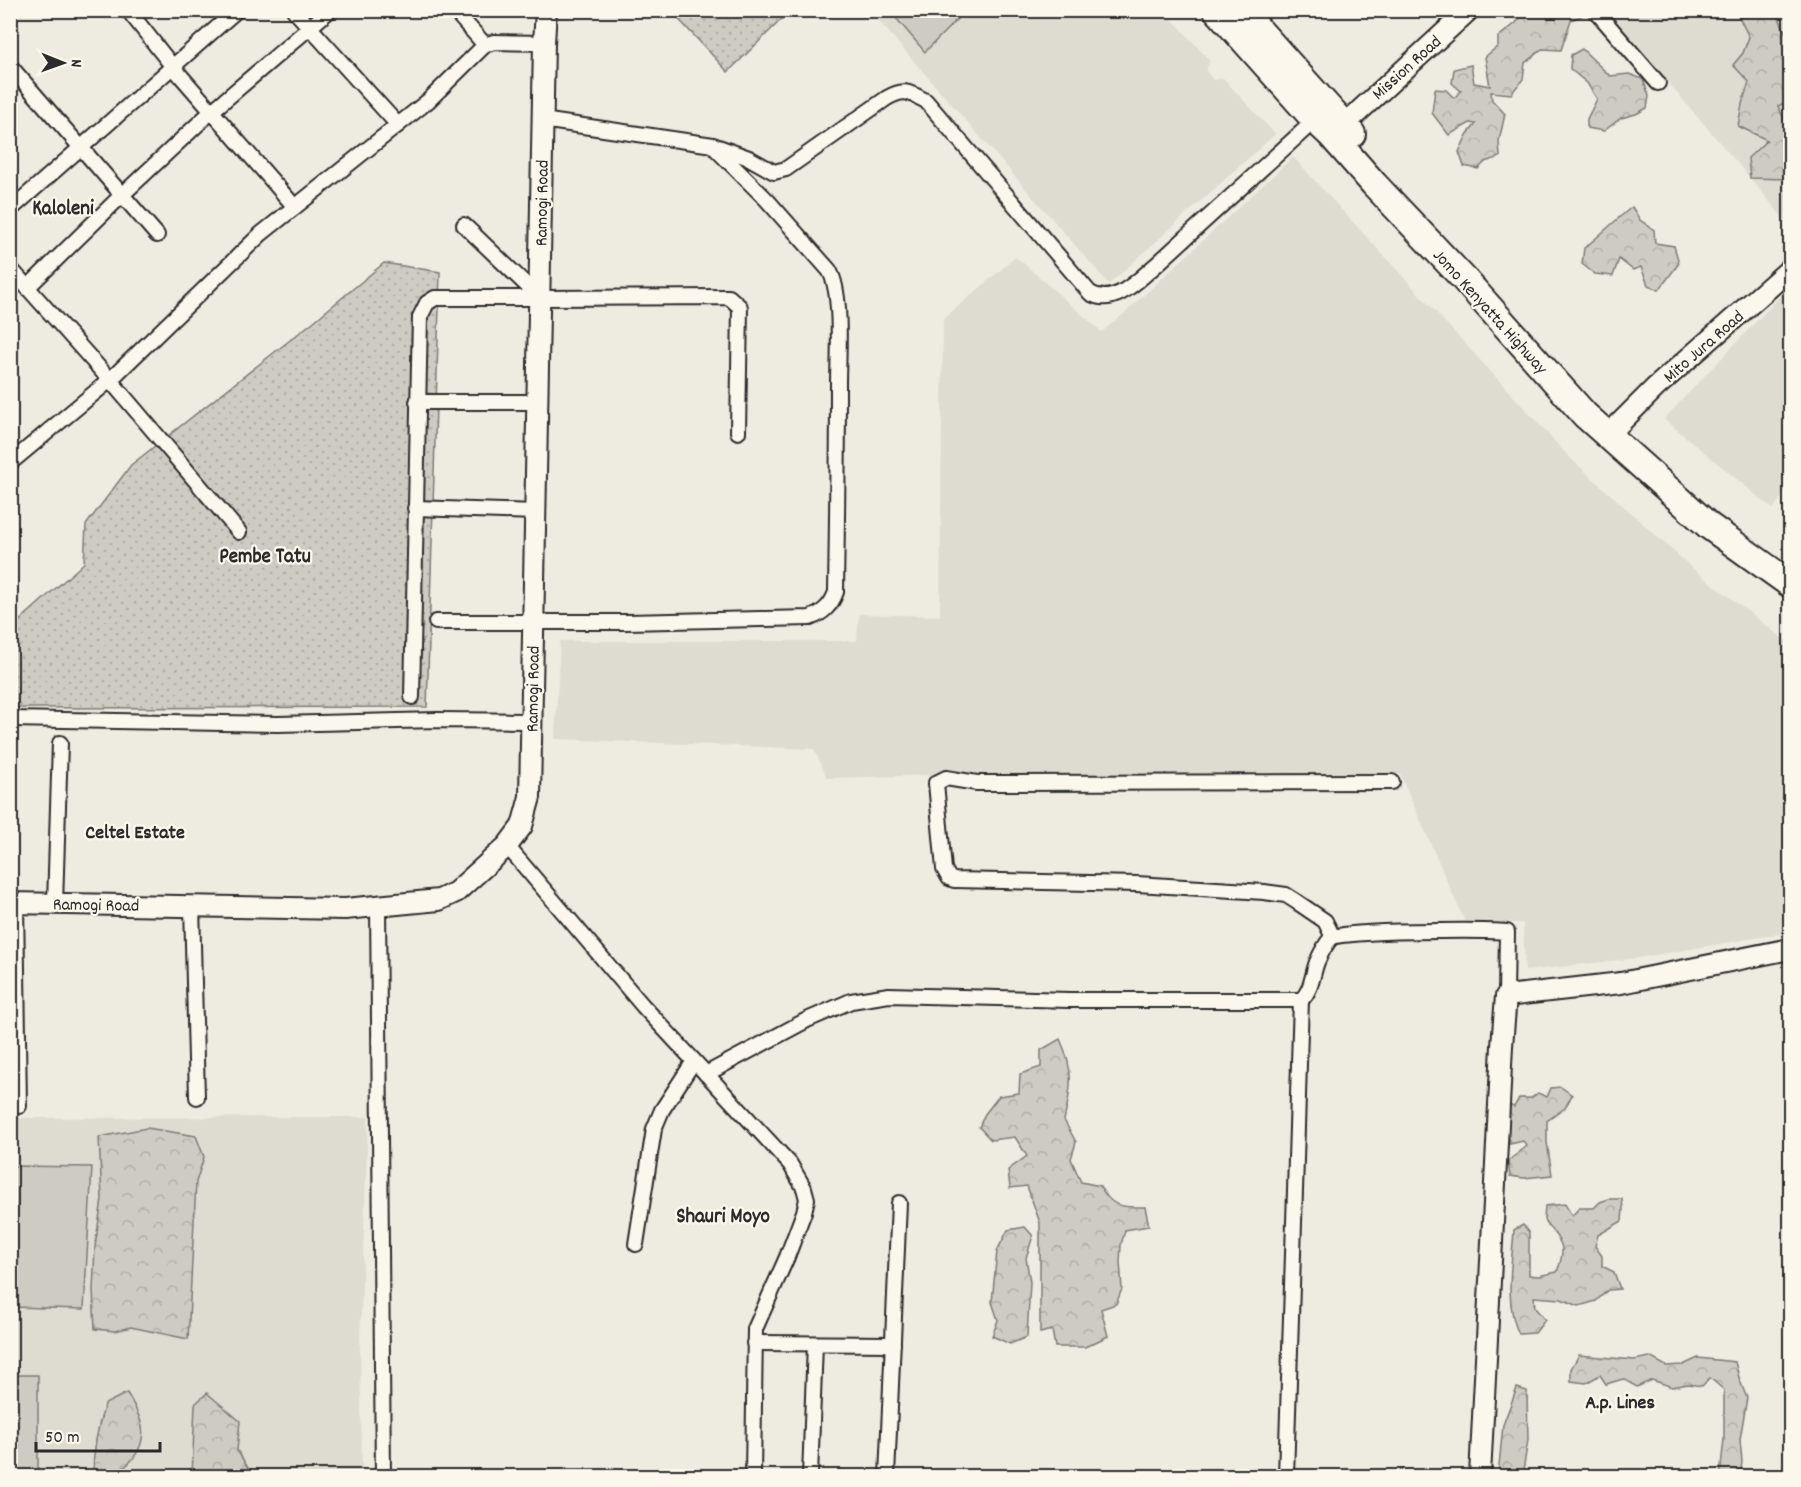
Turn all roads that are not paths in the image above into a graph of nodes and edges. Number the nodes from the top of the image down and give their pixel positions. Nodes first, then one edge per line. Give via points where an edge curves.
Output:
1 (128, 10) edge
2 (237, 10) edge
3 (294, 10) edge
4 (330, 10) edge
5 (454, 10) edge
6 (546, 10) edge
7 (1217, 10) edge
8 (1241, 10) edge
9 (1469, 10) edge
10 (1595, 10) edge
11 (310, 28) junction
12 (544, 43) junction
13 (485, 45) junction
14 (10, 66) edge
15 (173, 67) junction
16 (1658, 83) dead end
17 (212, 111) junction
18 (542, 120) junction
19 (398, 125) junction
20 (1330, 127) junction
21 (713, 145) junction
22 (81, 148) junction
23 (122, 195) junction
24 (295, 207) junction
25 (10, 210) edge
26 (464, 225) dead end
27 (157, 235) dead end
28 (10, 268) edge
29 (1791, 269) edge
30 (28, 288) junction
31 (540, 298) junction
32 (110, 380) junction
33 (417, 402) junction
34 (537, 402) junction
35 (1618, 425) junction
36 (738, 432) dead end
37 (11, 463) edge
38 (415, 508) junction
39 (535, 512) junction
40 (239, 532) dead end
41 (1791, 567) edge
42 (1791, 584) edge
43 (533, 621) junction
44 (436, 622) dead end
45 (412, 697) dead end
46 (10, 719) edge
47 (532, 721) junction
48 (60, 743) dead end
49 (1392, 782) dead end
50 (507, 846) junction
51 (13, 903) edge
52 (55, 904) junction
53 (192, 906) junction
54 (378, 906) junction
55 (1333, 937) junction
56 (1791, 949) edge
57 (1506, 996) junction
58 (1301, 1000) junction
59 (694, 1061) junction
60 (706, 1074) junction
61 (197, 1097) dead end
62 (20, 1106) dead end
63 (899, 1203) dead end
64 (636, 1244) dead end
65 (754, 1343) junction
66 (815, 1344) junction
67 (893, 1344) junction
68 (383, 1476) edge
69 (753, 1476) edge
70 (810, 1476) edge
71 (887, 1476) edge
72 (1286, 1476) edge
73 (1480, 1476) edge

1 - 15 street
2 - 15 street
3 - 11 street
4 - 11 street
5 - 13 street
6 - 12 street, Ramogi Road
7 - 20 highway, Jomo Kenyatta Highway
8 - 20 highway, Jomo Kenyatta Highway
9 - 20 street, Mission Road
10 - 16 street
11 - 17 street
11 - 19 street
12 - 13 street
12 - 18 street, Ramogi Road
13 - 19 street
14 - 22 street
15 - 17 street
15 - 22 street
17 - 23 street
17 - 24 street
18 - 21 street
18 - 31 street, Ramogi Road
19 - 24 street
20 - 21 street via 1129,287 1109,298 1090,293 926,101 907,91 887,98 779,172
20 - 35 highway, Jomo Kenyatta Highway via 1426,219
20 - 42 highway, Jomo Kenyatta Highway via 1374,184 1585,415 1708,526
21 - 43 street via 829,270 835,282 835,596 827,609 810,618
22 - 23 street
22 - 25 street
23 - 27 street
23 - 30 street
24 - 32 street via 261,234
26 - 31 street
28 - 30 street
29 - 35 street, Mito Jura Road
30 - 32 street
31 - 33 street via 435,298 427,303 420,317
31 - 34 street, Ramogi Road
31 - 36 street via 729,297 741,307
32 - 37 street
32 - 40 street
33 - 34 street
33 - 38 street
34 - 39 street, Ramogi Road
35 - 41 highway, Jomo Kenyatta Highway via 1671,479
38 - 39 street
38 - 45 street
39 - 43 street, Ramogi Road
43 - 44 street
43 - 47 street, Ramogi Road
46 - 47 street via 278,724
47 - 50 street, Ramogi Road via 530,797 522,826
48 - 52 street
49 - 55 street via 977,783 946,778 936,783 944,869 954,880 1137,884 1264,892 1297,902 1325,921
50 - 54 street, Ramogi Road via 456,892 438,900
50 - 59 street
51 - 52 street, Ramogi Road
51 - 62 street
52 - 53 street, Ramogi Road
53 - 54 street, Ramogi Road
53 - 61 street
54 - 68 street
55 - 57 street via 1378,932 1507,932
55 - 58 street
56 - 57 street via 1621,983
57 - 73 street
58 - 60 street via 889,995 851,1001
58 - 72 street
59 - 60 street
59 - 64 street via 654,1128
60 - 65 street via 790,1164 807,1199 755,1329
63 - 67 street
65 - 66 street
65 - 69 street
66 - 67 street
66 - 70 street
67 - 71 street

